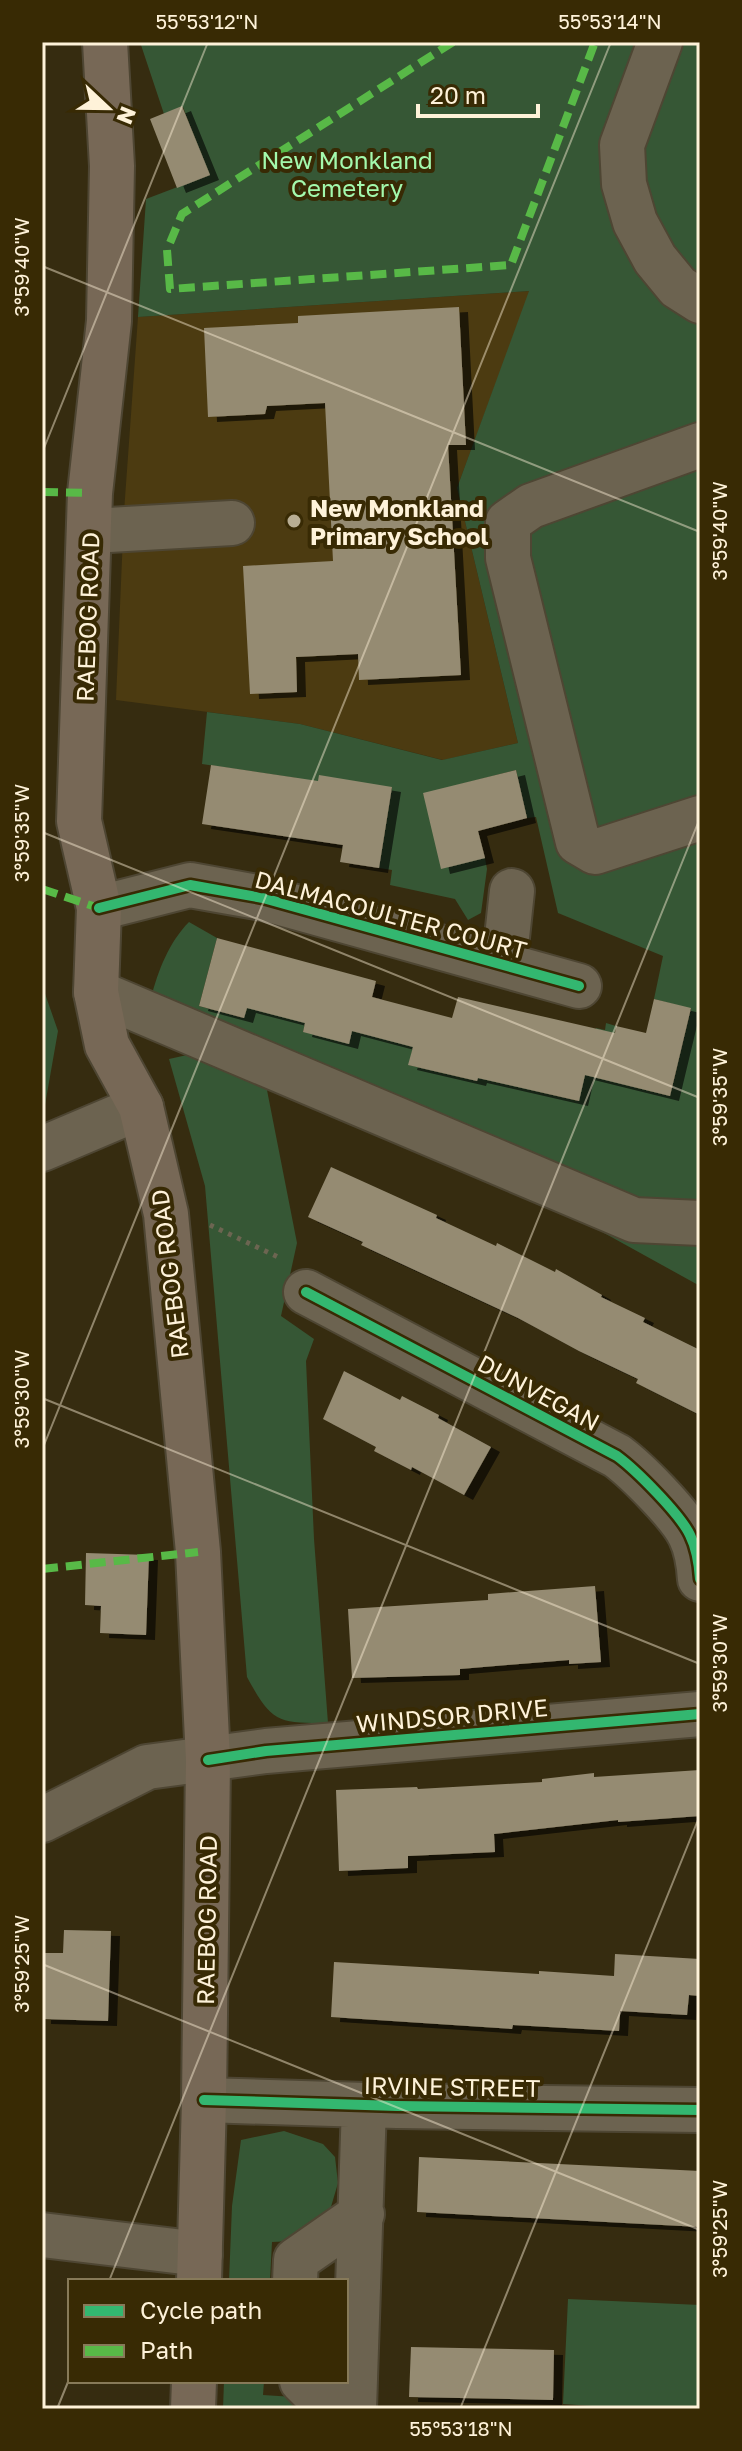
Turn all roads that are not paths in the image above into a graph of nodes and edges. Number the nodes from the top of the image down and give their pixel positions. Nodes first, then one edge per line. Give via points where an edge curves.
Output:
1 (105, 42) edge
2 (660, 42) edge
3 (700, 301) edge
4 (700, 445) edge
5 (232, 523) dead end
6 (91, 531) junction
7 (700, 818) edge
8 (512, 891) dead end
9 (99, 908) junction
10 (504, 965) junction
11 (579, 986) dead end
12 (96, 992) junction
13 (141, 1107) junction
14 (42, 1149) edge
15 (700, 1223) edge
16 (306, 1292) road end
17 (700, 1579) edge
18 (700, 1714) edge
19 (208, 1760) junction
20 (42, 1820) edge
21 (204, 2100) junction
22 (364, 2105) junction
23 (700, 2110) edge
24 (362, 2214) junction
25 (42, 2235) edge
26 (199, 2267) edge
27 (295, 2279) edge
28 (194, 2383) edge
29 (304, 2383) edge
30 (193, 2409) edge
31 (330, 2409) edge
32 (354, 2409) edge

1 - 6 main road, RAEBOG ROAD via 112,166 109,321 90,493
2 - 3 street via 622,145 624,184 635,222 655,259 678,287
4 - 7 street via 531,506 508,522 508,558 578,842 595,852
5 - 6 street
6 - 9 main road, RAEBOG ROAD via 79,821
8 - 10 street, DALMACOULTER COURT
9 - 10 street, DALMACOULTER COURT via 190,885 263,898
9 - 12 main road, RAEBOG ROAD
10 - 11 street, DALMACOULTER COURT
12 - 13 main road, RAEBOG ROAD via 107,1045
12 - 15 street via 634,1220
13 - 14 street
13 - 19 main road, RAEBOG ROAD via 166,1214 198,1552
16 - 17 street, DUNVEGAN via 636,1469 689,1533
18 - 19 street, WINDSOR DRIVE
19 - 20 street, WINDSOR DRIVE via 147,1767
19 - 21 main road, RAEBOG ROAD
21 - 22 street, IRVINE STREET
21 - 26 main road, RAEBOG ROAD
22 - 23 street, IRVINE STREET
22 - 24 street
24 - 27 street via 296,2260
24 - 32 street
25 - 26 street
28 - 30 main road
29 - 31 street

